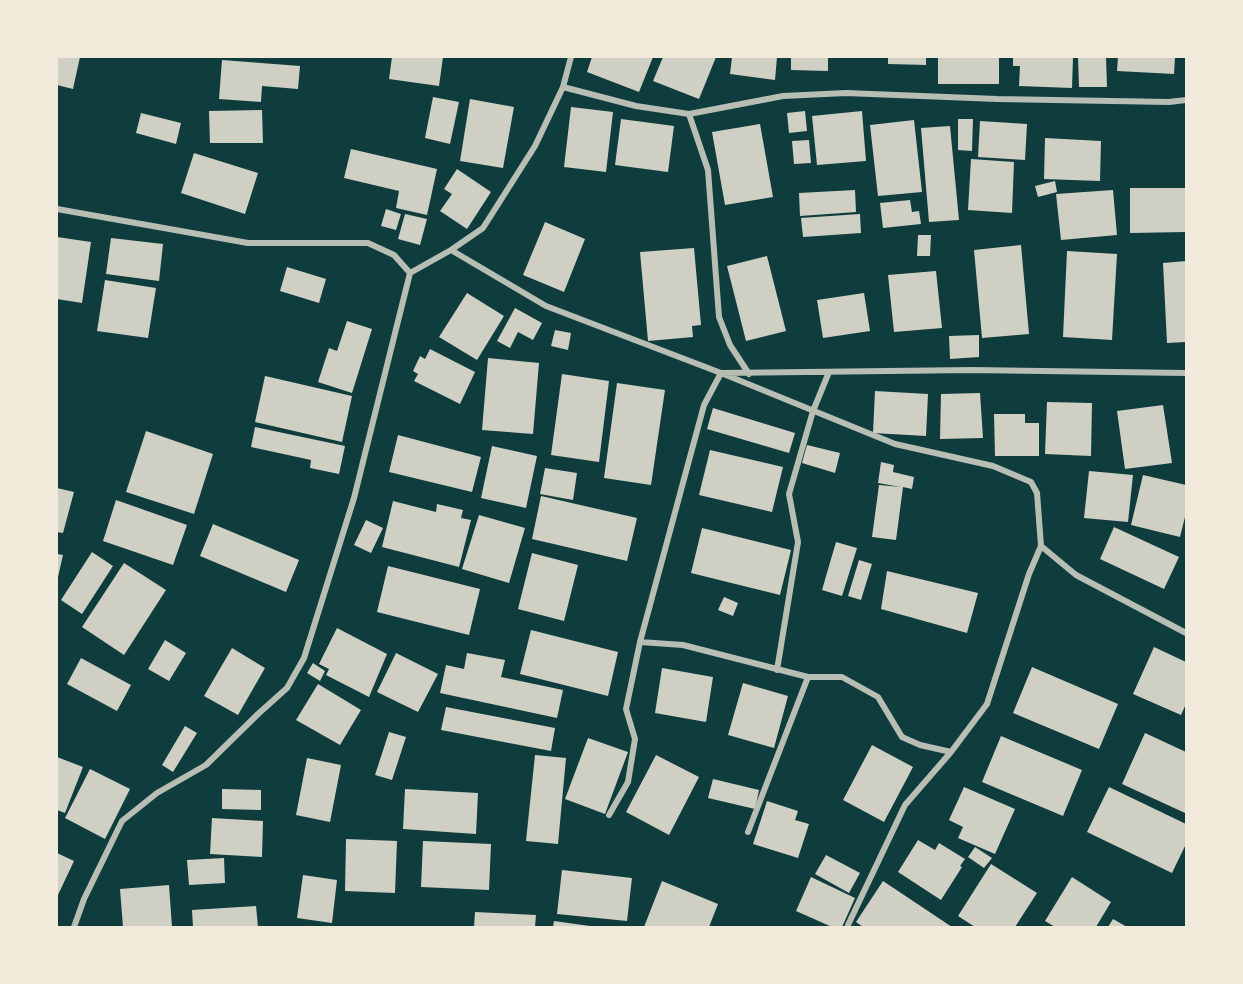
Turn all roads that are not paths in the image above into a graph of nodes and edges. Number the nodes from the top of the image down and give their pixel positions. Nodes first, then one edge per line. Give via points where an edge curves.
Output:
1 (571, 57) edge
2 (563, 87) junction
3 (1186, 100) edge
4 (689, 114) junction
5 (57, 209) edge
6 (451, 250) junction
7 (410, 273) junction
8 (829, 372) junction
9 (721, 373) junction
10 (1186, 373) edge
11 (748, 374) junction
12 (813, 411) junction
13 (1041, 546) junction
14 (1186, 633) edge
15 (640, 642) junction
16 (777, 670) junction
17 (808, 676) junction
18 (951, 752) junction
19 (609, 815) dead end
20 (748, 832) dead end
21 (848, 925) dead end
22 (74, 927) edge

1 - 2 street
2 - 4 street via 636,106
2 - 6 street via 535,146 483,228
3 - 4 street via 1077,101 846,93 783,96
4 - 11 street via 708,170 719,317
5 - 7 street via 248,243 368,243 394,255
6 - 7 street
6 - 9 street via 546,306
7 - 22 street via 354,498 304,658 288,688 206,765 157,793 122,821
8 - 10 street
8 - 11 street
8 - 12 street
9 - 11 street
9 - 12 street
9 - 15 street via 704,405
12 - 13 street via 894,444 993,466 1031,482 1037,493
12 - 16 street via 789,494 798,542
13 - 14 street via 1076,575
13 - 18 street via 987,704
15 - 16 street via 683,645
15 - 19 street via 626,709 635,739 627,782
16 - 17 street
17 - 18 street via 842,676 863,687 878,697 902,737
17 - 20 street
18 - 21 street via 905,805

